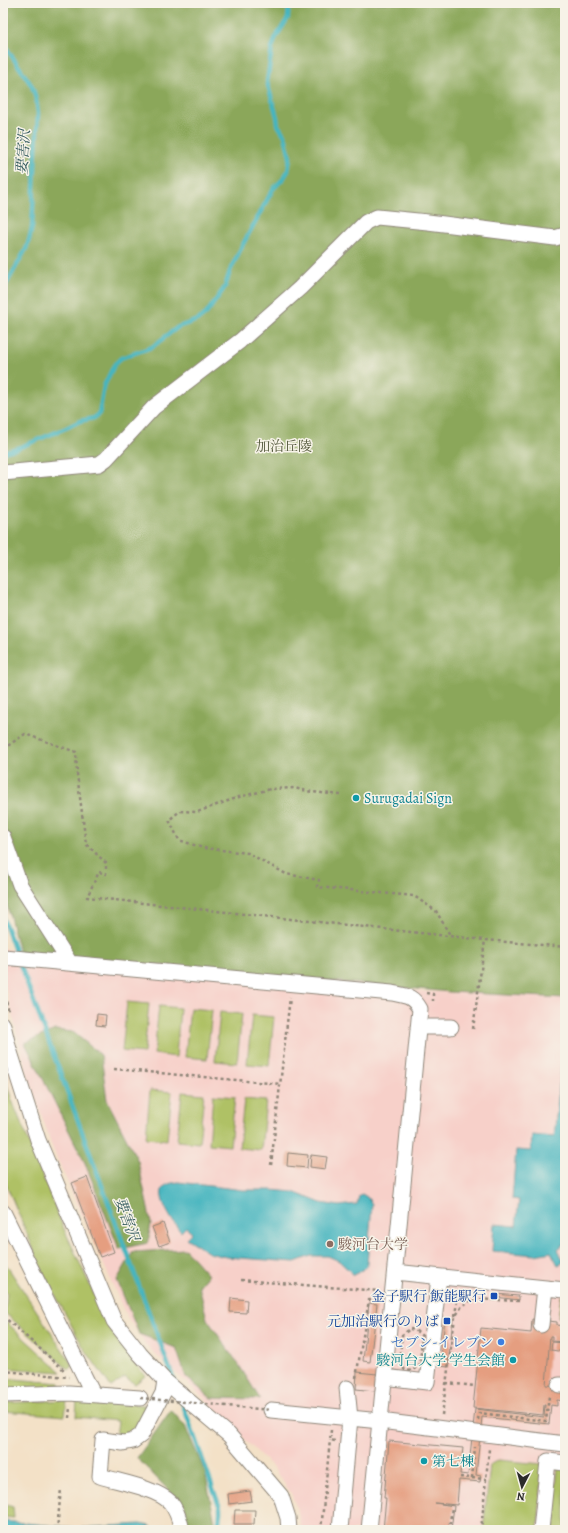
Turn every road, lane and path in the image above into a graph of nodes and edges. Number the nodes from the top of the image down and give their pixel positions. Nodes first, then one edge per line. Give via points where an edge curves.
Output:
1 (565, 235) edge
2 (3, 473) edge
3 (3, 749) edge
4 (340, 795) dead end
5 (3, 837) edge
6 (565, 880) edge
7 (565, 902) edge
8 (450, 936) junction
9 (486, 940) junction
10 (565, 947) edge
11 (5, 957) edge
12 (70, 963) junction
13 (290, 992) dead end
14 (433, 994) dead end
15 (3, 1025) edge
16 (424, 1027) junction
17 (451, 1027) dead end
18 (473, 1029) dead end
19 (114, 1069) dead end
20 (280, 1084) junction
21 (272, 1165) dead end
22 (3, 1212) edge
23 (395, 1272) junction
24 (440, 1277) junction
25 (240, 1280) dead end
26 (565, 1290) edge
27 (386, 1292) dead end
28 (545, 1292) junction
29 (383, 1302) dead end
30 (3, 1316) edge
31 (541, 1325) dead end
32 (410, 1329) joint
33 (3, 1371) edge
34 (72, 1377) junction
35 (384, 1377) junction
36 (166, 1382) junction
37 (352, 1383) joint
38 (446, 1383) junction
39 (476, 1386) dead end
40 (93, 1394) junction
41 (3, 1395) edge
42 (70, 1398) junction
43 (140, 1398) joint
44 (271, 1410) joint
45 (69, 1418) dead end
46 (350, 1418) junction
47 (380, 1422) junction
48 (441, 1429) junction
49 (490, 1436) junction
50 (330, 1440) dead end
51 (565, 1444) edge
52 (565, 1463) edge
53 (460, 1477) dead end
54 (486, 1479) junction
55 (61, 1489) dead end
56 (452, 1508) dead end
57 (57, 1530) edge
58 (182, 1530) edge
59 (288, 1530) edge
60 (322, 1530) edge
61 (340, 1530) edge
62 (368, 1530) edge
63 (450, 1530) edge
64 (481, 1530) edge
65 (541, 1530) edge

1 - 2 street via 555,238 377,217 366,222 300,288 240,341 154,407 99,464
3 - 8 path via 25,734 76,752 86,844 106,863 106,874 98,872 87,897
4 - 8 path via 294,788 271,789 197,812 180,811 169,820 179,840 203,848 248,853 286,874 319,880 317,888 414,896 436,911
5 - 12 street via 20,885
6 - 7 path via 562,883
8 - 9 path
9 - 10 path
9 - 18 path
11 - 12 street
12 - 16 street via 398,994 409,996 416,1002
13 - 20 path
14 - 16 path
15 - 36 street via 38,1140 114,1321
16 - 17 street
16 - 23 street via 406,1236
19 - 20 path
20 - 21 path
22 - 40 street
23 - 24 street
23 - 35 street
24 - 28 street
24 - 35 street via 427,1382
25 - 27 path
26 - 28 street
28 - 31 street
28 - 38 path via 518,1301 473,1299 462,1306 455,1317
29 - 37 path via 368,1300
30 - 34 path
32 - 32 path via 402,1335 399,1362 405,1370 412,1371 420,1364 422,1336 416,1330
33 - 34 path
34 - 42 path
35 - 47 street
36 - 58 street via 141,1435 133,1441 123,1443 103,1440 100,1476 161,1495 170,1502
36 - 59 street via 229,1435 281,1496 288,1518
37 - 46 street
38 - 39 path
38 - 48 path
40 - 42 street
40 - 43 street
41 - 42 street
42 - 45 path
43 - 44 path, bridge
44 - 46 street
46 - 47 street
46 - 61 street
47 - 48 street
47 - 62 street
48 - 49 street
49 - 51 street
49 - 54 path
50 - 60 path
52 - 65 street via 548,1461
53 - 54 path
54 - 64 path
55 - 57 path
56 - 63 path

